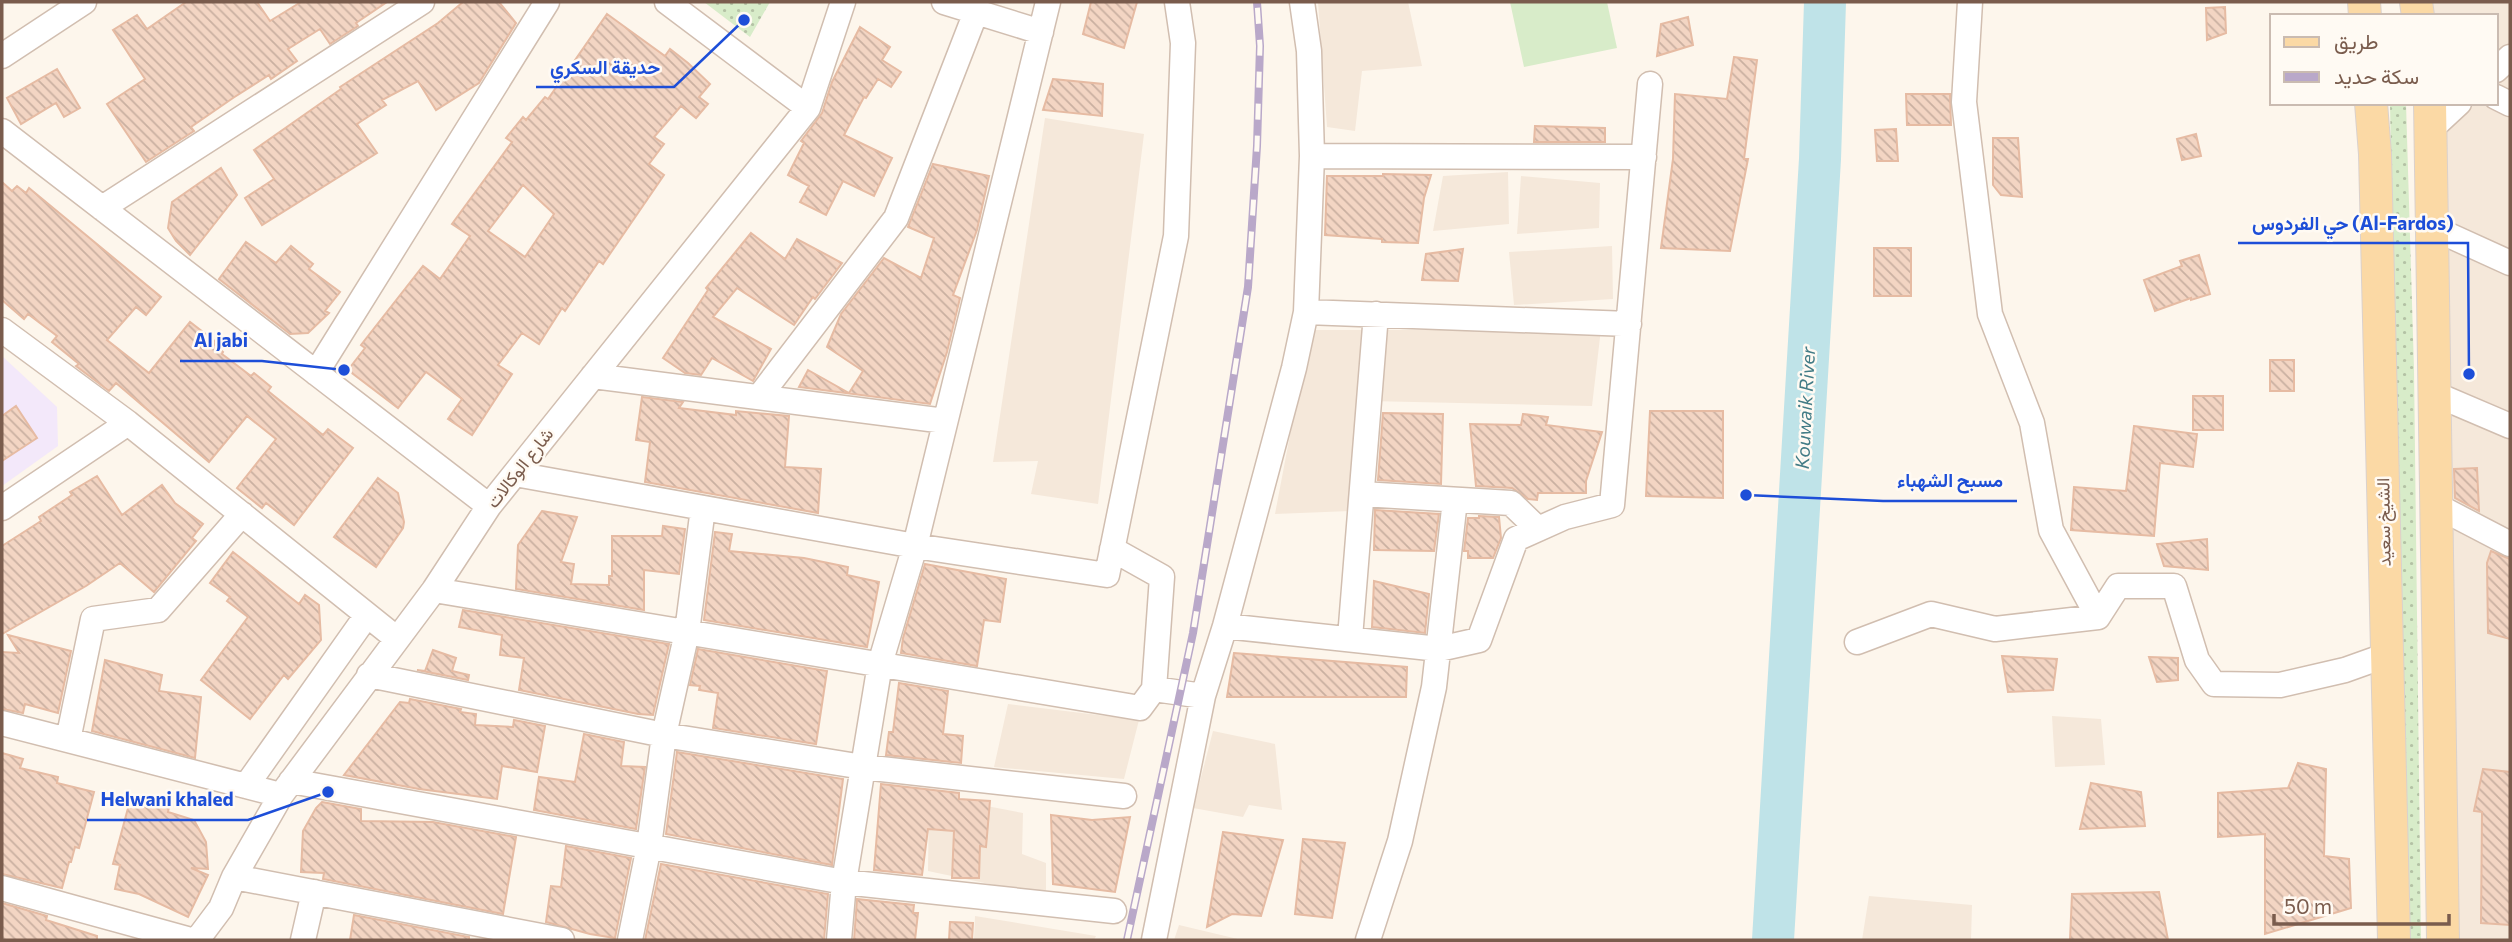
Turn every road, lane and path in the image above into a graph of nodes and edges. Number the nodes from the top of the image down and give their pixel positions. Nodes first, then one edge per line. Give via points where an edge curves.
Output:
1 (84, 2) edge
2 (422, 2) edge
3 (547, 2) edge
4 (667, 2) edge
5 (842, 2) edge
6 (944, 2) edge
7 (1048, 2) edge
8 (1177, 2) edge
9 (1302, 2) edge
10 (1970, 2) edge
11 (976, 12) junction
12 (1041, 32) junction
13 (2, 56) edge
14 (1650, 84) dead end
15 (2371, 105) edge
16 (2455, 105) edge
17 (808, 108) junction
18 (2431, 116) edge
19 (2, 131) edge
20 (1312, 156) junction
21 (1644, 157) junction
22 (102, 208) junction
23 (2433, 228) junction
24 (2510, 262) edge
25 (1306, 312) junction
26 (1376, 314) junction
27 (1629, 324) junction
28 (2, 330) edge
29 (316, 373) junction
30 (593, 376) junction
31 (2435, 394) junction
32 (759, 397) junction
33 (946, 421) junction
34 (128, 422) junction
35 (2510, 426) edge
36 (514, 474) junction
37 (1362, 494) junction
38 (1455, 500) junction
39 (489, 506) junction
40 (2437, 506) junction
41 (2, 508) edge
42 (703, 508) junction
43 (242, 514) junction
44 (1538, 529) junction
45 (2510, 544) edge
46 (915, 546) junction
47 (1112, 549) junction
48 (433, 590) junction
49 (367, 615) junction
50 (2098, 617) junction
51 (1225, 626) junction
52 (687, 632) junction
53 (396, 638) junction
54 (1350, 638) junction
55 (1857, 642) dead end
56 (1440, 649) junction
57 (2387, 655) junction
58 (880, 664) junction
59 (369, 676) junction
60 (1154, 689) junction
61 (1203, 696) junction
62 (2, 723) edge
63 (664, 735) junction
64 (68, 740) junction
65 (863, 767) junction
66 (246, 786) junction
67 (286, 788) junction
68 (1124, 796) dead end
69 (649, 846) junction
70 (234, 877) junction
71 (844, 882) junction
72 (2, 888) edge
73 (314, 892) junction
74 (1114, 911) dead end
75 (191, 940) edge
76 (197, 940) edge
77 (303, 940) edge
78 (562, 940) edge
79 (629, 940) edge
80 (839, 940) edge
81 (1154, 940) edge
82 (1368, 940) edge
83 (2394, 940) edge
84 (2443, 940) edge

1 - 13 street
2 - 22 street
3 - 29 street
4 - 17 street
5 - 17 street, شارع الوكالات
6 - 11 street
7 - 12 street
8 - 47 street via 1183,43 1176,236
9 - 20 street via 1309,51
10 - 50 street via 1964,102 1990,314 2032,422 2051,530
11 - 12 street
11 - 32 street via 895,218
12 - 33 street
14 - 21 street
15 - 57 main road, الشيخ سعيد
16 - 18 street
17 - 30 street, شارع الوكالات
18 - 23 main road
19 - 22 street
20 - 21 street
20 - 25 street
21 - 27 street
22 - 29 street
23 - 24 street
23 - 31 main road
25 - 26 street
25 - 51 street
26 - 27 street
26 - 37 street
27 - 44 street via 1612,505
28 - 34 street
29 - 39 street
30 - 32 street
30 - 36 street, شارع الوكالات
31 - 35 street
31 - 40 main road
32 - 33 street
33 - 46 street
34 - 41 street
34 - 43 street
36 - 39 street, شارع الوكالات
36 - 42 street
37 - 38 street
37 - 54 street
38 - 44 street via 1511,503
38 - 56 street
39 - 48 street, شارع الوكالات
40 - 45 street
40 - 84 main road
42 - 46 street
42 - 52 street
43 - 49 street
43 - 64 street via 158,610 93,619
44 - 56 street via 1516,539 1479,640
46 - 47 street via 1107,575
46 - 58 street
47 - 60 street via 1161,577
48 - 52 street
48 - 53 street, شارع الوكالات
49 - 53 street
49 - 66 street
50 - 55 street via 1995,629 1931,614
50 - 57 street via 2118,586 2174,586 2197,660 2214,684 2280,685
51 - 54 street
51 - 61 street
52 - 58 street
52 - 63 street
53 - 59 street, شارع الوكالات
54 - 56 street
56 - 82 street via 1400,841
57 - 83 main road, الشيخ سعيد
58 - 60 street via 1140,708
58 - 65 street
59 - 63 street
59 - 67 street, شارع الوكالات
60 - 61 street
61 - 81 street
62 - 64 street
63 - 65 street
63 - 69 street
64 - 66 street
65 - 68 street
65 - 71 street
66 - 67 street
67 - 69 street
67 - 70 street, شارع الوكالات
69 - 71 street
69 - 79 street
70 - 73 street
70 - 76 street, شارع الوكالات via 220,908
71 - 74 street
71 - 80 street
72 - 75 street
73 - 77 street
73 - 78 street

